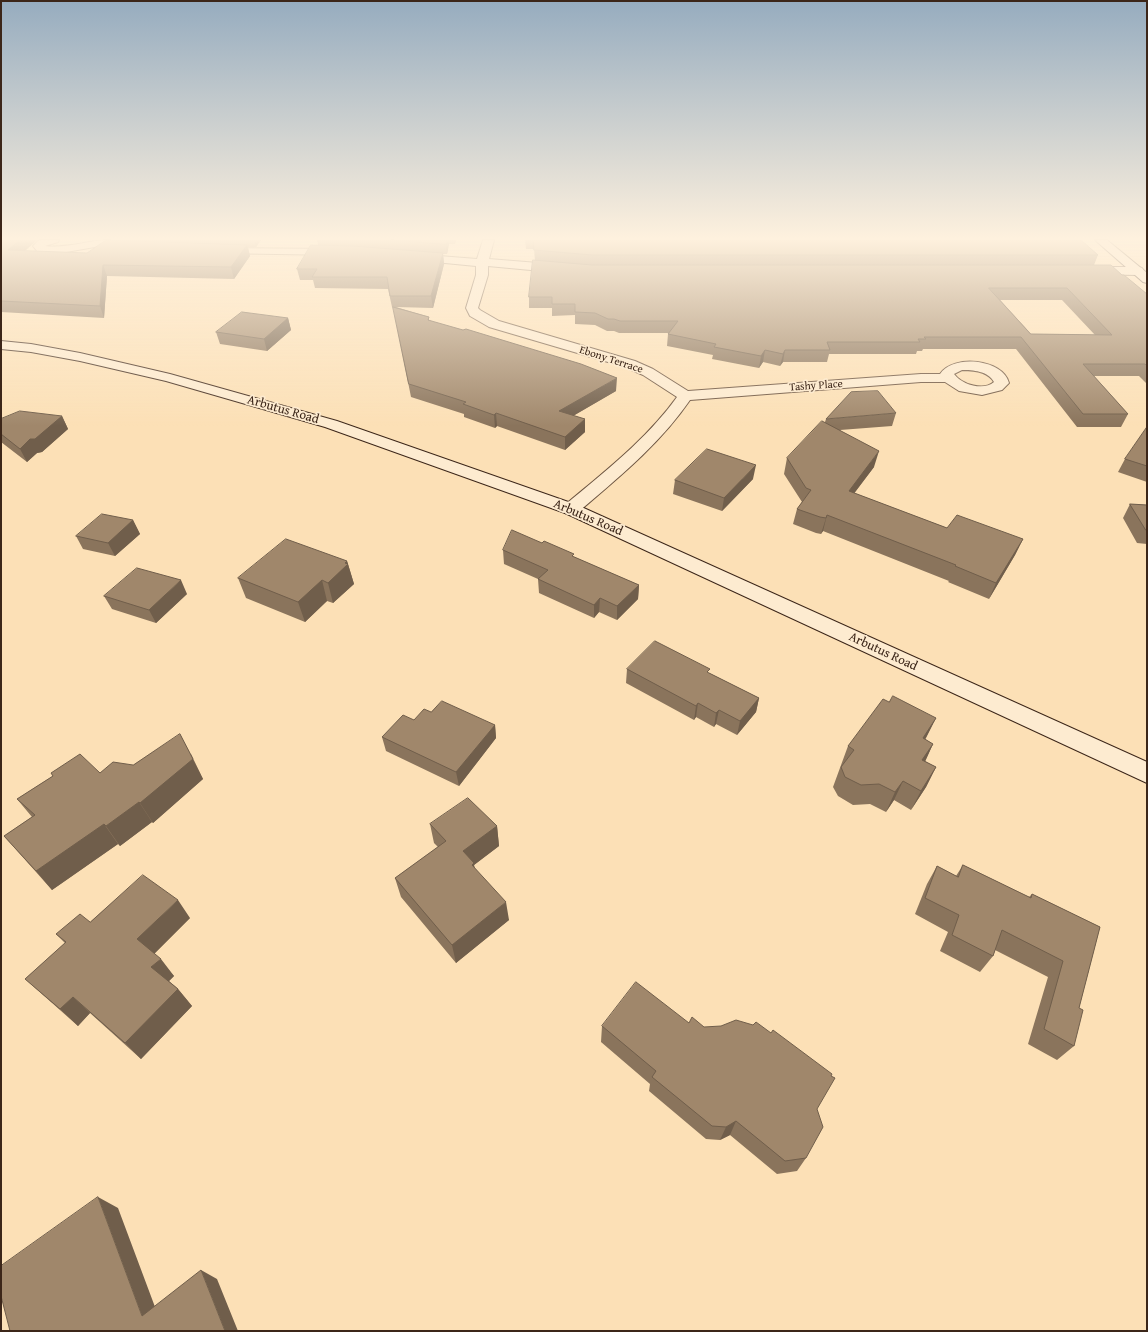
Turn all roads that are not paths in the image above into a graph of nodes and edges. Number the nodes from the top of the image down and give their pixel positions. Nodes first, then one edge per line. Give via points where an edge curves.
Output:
1 (474, 302) edge
2 (1, 345) edge
3 (948, 378) dead end
4 (685, 396) junction
5 (571, 509) junction
6 (1147, 772) edge

1 - 4 street, Ebony Terrace via 472,308 485,319 508,329 630,364 648,372
2 - 5 street, Arbutus Road via 80,357 170,378 323,422
3 - 4 street, Tashy Place
4 - 5 street via 652,438
5 - 6 street, Arbutus Road

